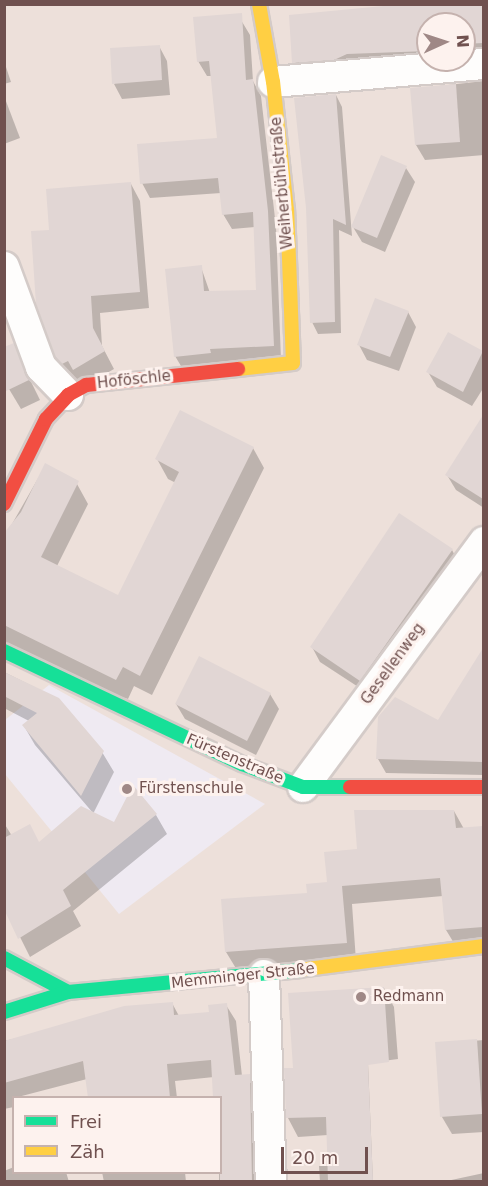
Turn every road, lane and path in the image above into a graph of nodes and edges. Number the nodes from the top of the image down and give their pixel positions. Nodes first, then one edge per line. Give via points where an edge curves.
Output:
1 (259, 4) edge
2 (483, 64) edge
3 (273, 82) junction
4 (4, 267) edge
5 (293, 363) joint
6 (68, 395) junction
7 (4, 504) edge
8 (483, 542) edge
9 (4, 651) edge
10 (303, 787) junction
11 (483, 787) edge
12 (483, 946) edge
13 (4, 958) edge
14 (264, 975) junction
15 (68, 992) junction
16 (4, 1012) edge
17 (271, 1182) edge

1 - 3 street, Weiherbühlstraße
2 - 3 street
3 - 5 street, Weiherbühlstraße via 287,210
4 - 6 street via 41,367
5 - 6 street, Hoföschle via 87,386
6 - 7 street, Hoföschle via 46,419
8 - 10 street, Gesellenweg
9 - 10 street, Fürstenstraße via 242,764
10 - 11 street, Fürstenstraße
12 - 14 street, Memminger Straße
13 - 15 street
14 - 15 street, Memminger Straße
14 - 17 street
15 - 16 street, Memminger Straße

